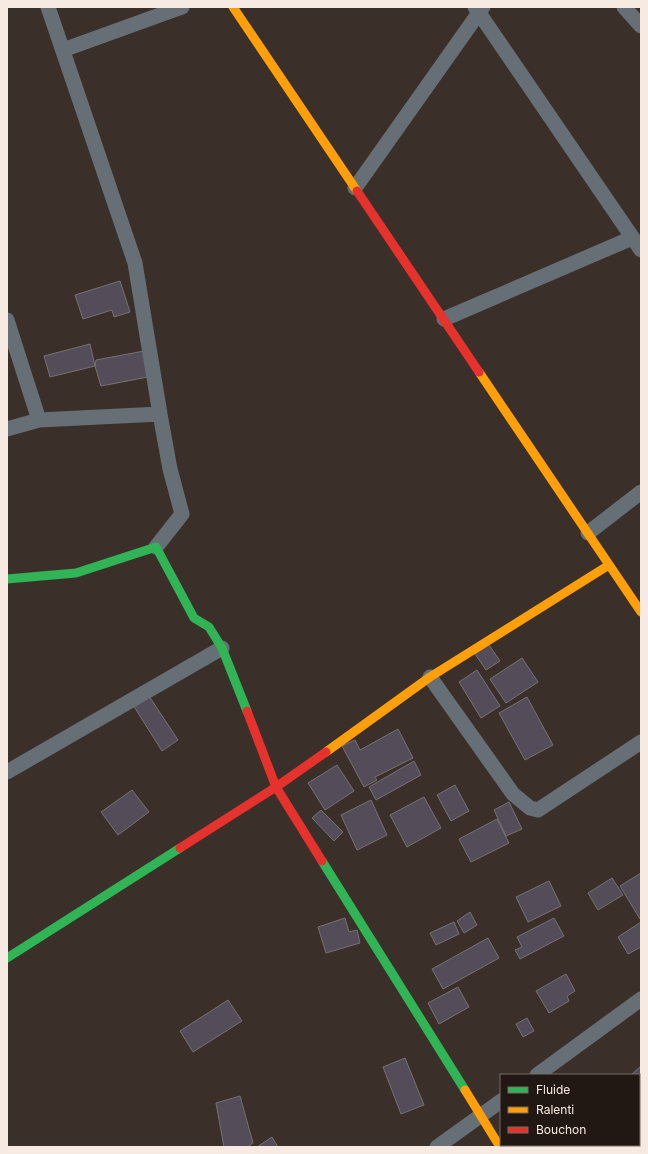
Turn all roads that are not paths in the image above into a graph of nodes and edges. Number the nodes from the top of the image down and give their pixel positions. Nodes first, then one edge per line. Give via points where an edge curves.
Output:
1 (48, 7) edge
2 (182, 7) edge
3 (233, 7) edge
4 (624, 7) edge
5 (478, 8) edge
6 (641, 26) edge
7 (63, 50) junction
8 (355, 188) junction
9 (632, 238) junction
10 (641, 250) edge
11 (444, 319) junction
12 (7, 320) edge
13 (160, 414) junction
14 (39, 420) junction
15 (7, 429) edge
16 (641, 492) edge
17 (588, 533) junction
18 (156, 547) junction
19 (609, 565) junction
20 (7, 579) edge
21 (641, 612) edge
22 (222, 648) junction
23 (430, 677) junction
24 (641, 742) edge
25 (7, 772) edge
26 (276, 786) junction
27 (7, 958) edge
28 (641, 999) edge
29 (538, 1074) edge
30 (500, 1102) edge
31 (482, 1115) junction
32 (438, 1147) edge
33 (500, 1147) edge

1 - 7 street
2 - 7 street
3 - 8 street
4 - 6 street
5 - 8 street
5 - 9 street
7 - 13 street via 135,263
8 - 11 street
9 - 10 street
9 - 11 street
11 - 17 street
12 - 14 street
13 - 14 street
13 - 18 street via 170,469 182,514
14 - 15 street
16 - 17 street
17 - 19 street
18 - 20 street via 76,573
18 - 22 street via 194,618 209,628
19 - 21 street
19 - 23 street
22 - 25 street
22 - 26 street
23 - 24 street via 513,794 530,808 538,810
23 - 26 street
26 - 27 street
26 - 31 street
28 - 29 street
30 - 31 street
31 - 32 street
31 - 33 street

